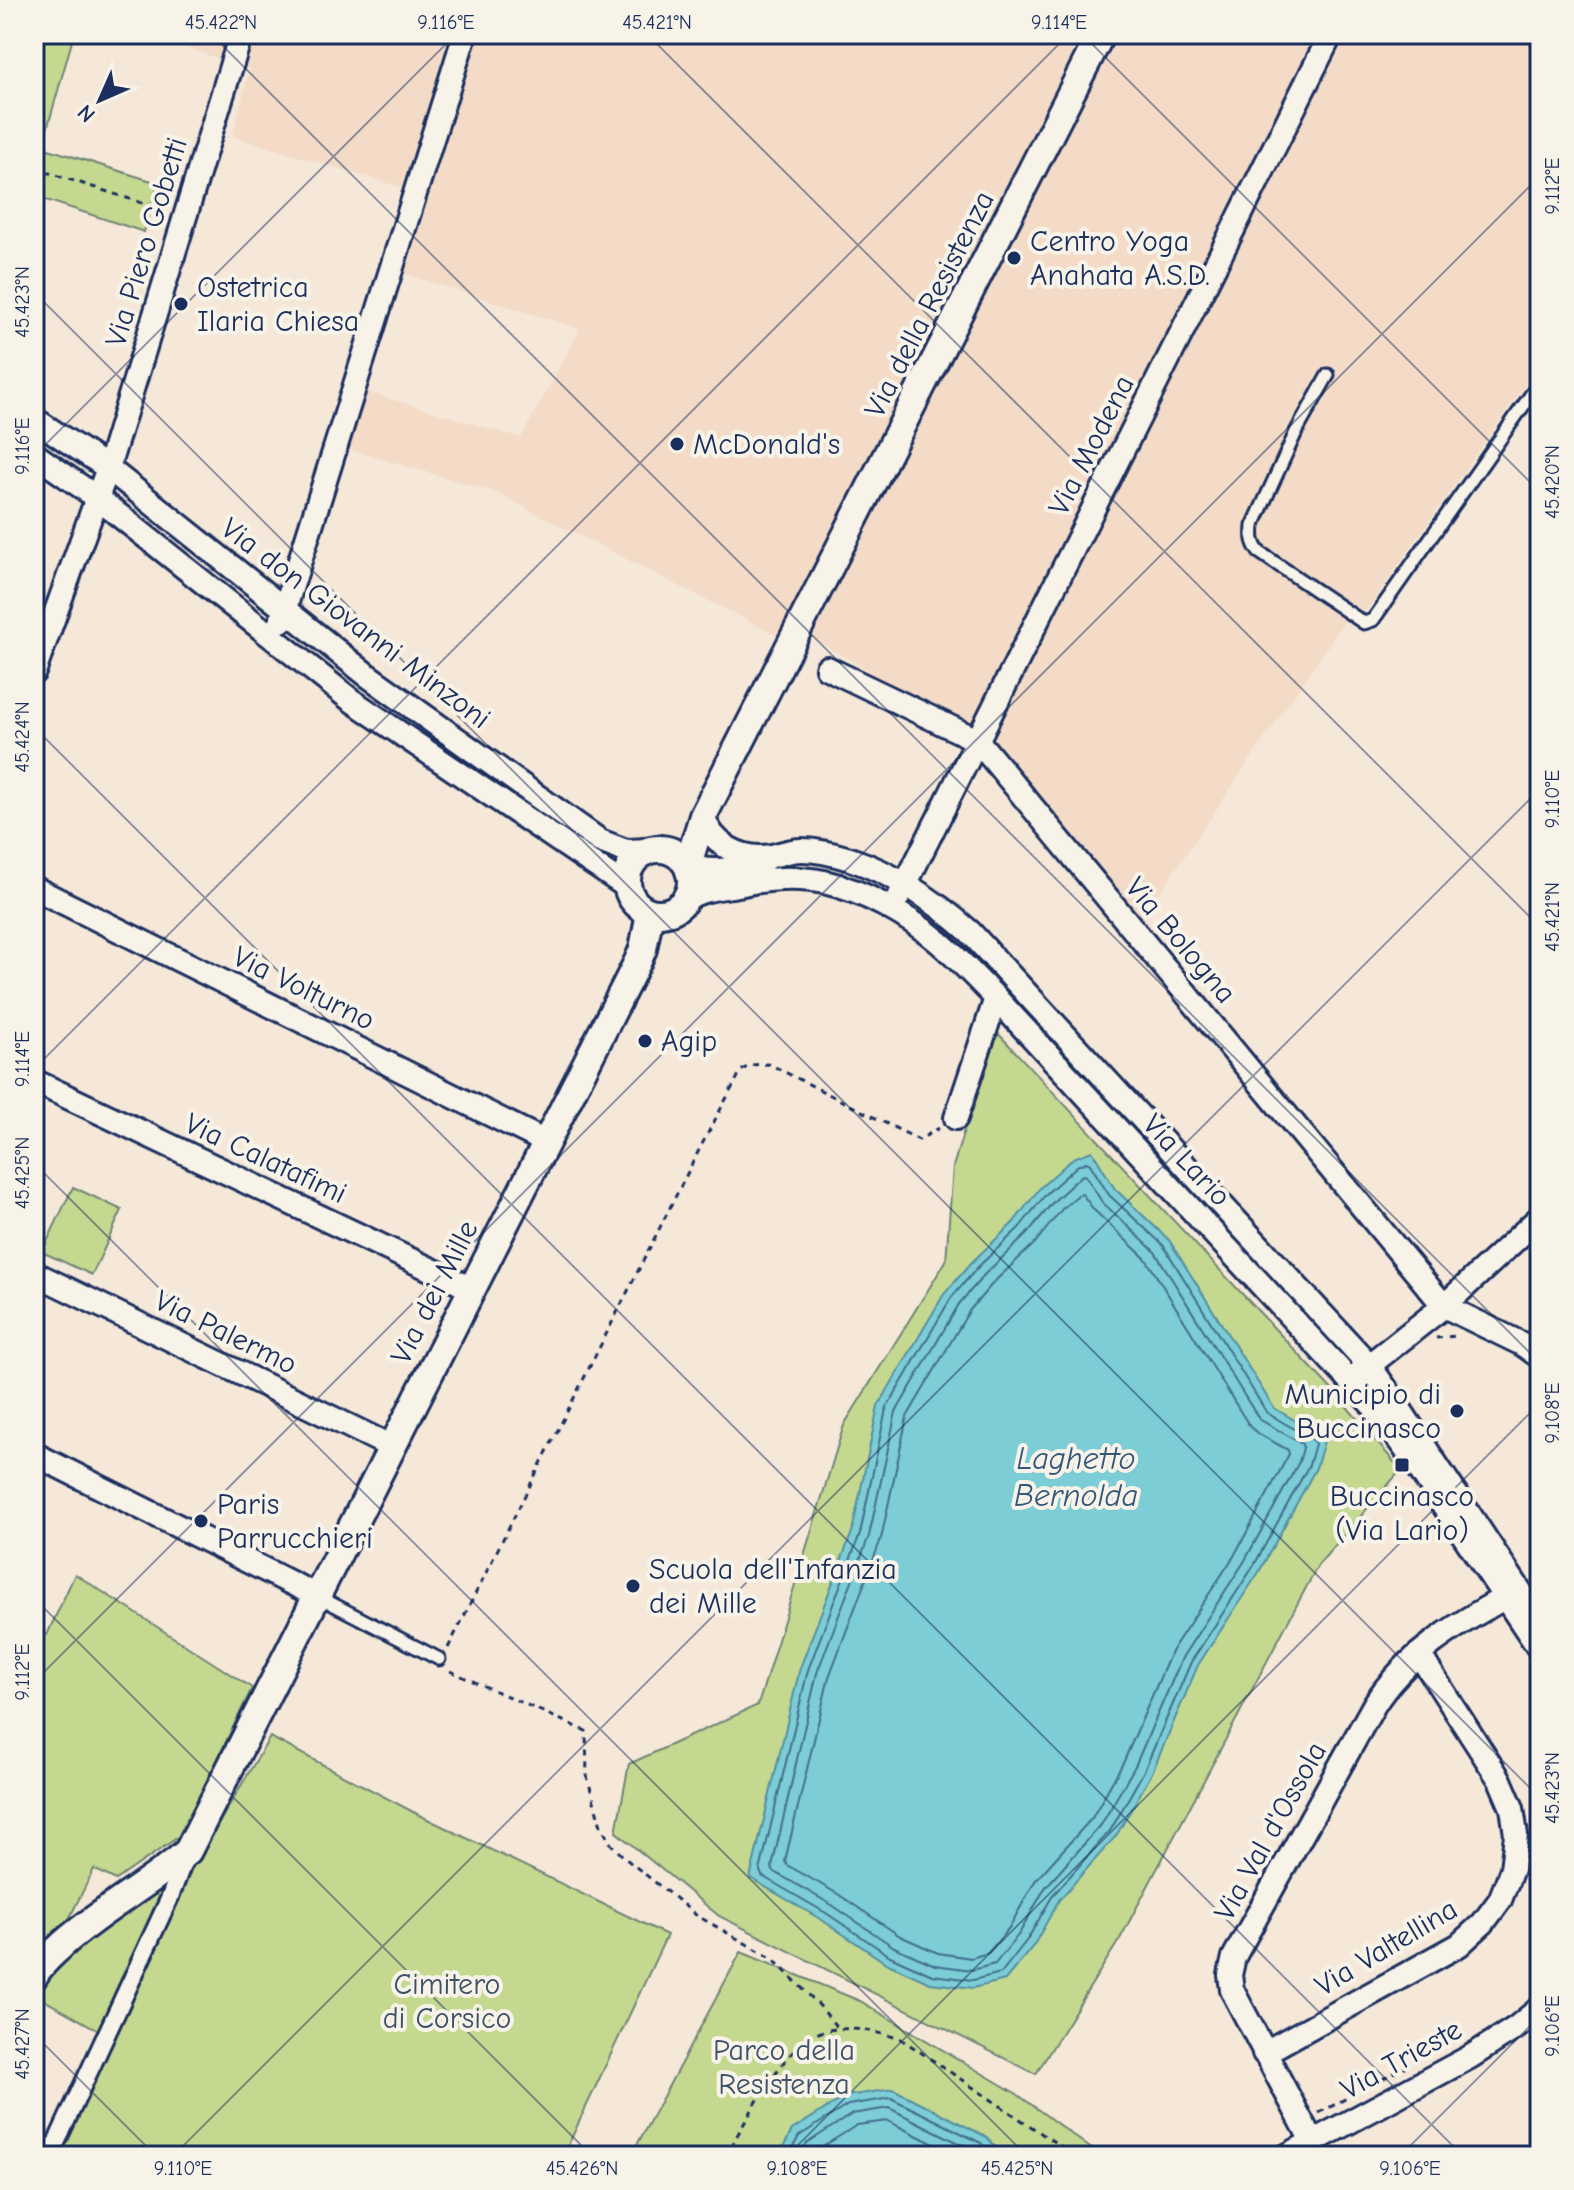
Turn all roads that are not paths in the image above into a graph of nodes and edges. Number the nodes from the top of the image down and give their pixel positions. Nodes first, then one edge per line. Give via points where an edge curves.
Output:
1 (241, 34) edge
2 (465, 34) edge
3 (1101, 34) edge
4 (1331, 34) edge
5 (1328, 375) dead end
6 (1540, 382) edge
7 (34, 419) edge
8 (34, 454) edge
9 (108, 468) junction
10 (96, 497) junction
11 (285, 611) junction
12 (274, 636) junction
13 (827, 668) dead end
14 (34, 672) edge
15 (977, 740) junction
16 (703, 816) junction
17 (651, 850) junction
18 (780, 854) junction
19 (687, 865) junction
20 (906, 884) junction
21 (627, 887) junction
22 (34, 888) edge
23 (685, 900) junction
24 (892, 910) junction
25 (650, 913) junction
26 (996, 998) junction
27 (34, 1081) edge
28 (956, 1118) road end
29 (546, 1142) junction
30 (1540, 1217) edge
31 (34, 1273) edge
32 (472, 1289) junction
33 (1444, 1306) junction
34 (1531, 1350) edge
35 (1369, 1365) junction
36 (1351, 1380) junction
37 (392, 1447) junction
38 (34, 1454) edge
39 (317, 1596) junction
40 (1506, 1597) junction
41 (1540, 1621) edge
42 (1540, 1650) edge
43 (1419, 1654) junction
44 (442, 1659) road end
45 (188, 1851) junction
46 (34, 1976) edge
47 (1540, 2008) edge
48 (1264, 2053) junction
49 (1306, 2132) junction
50 (50, 2156) edge
51 (1286, 2156) edge

1 - 9 street, Via Piero Gobetti
2 - 11 street
3 - 16 street, Via della Resistenza
4 - 15 street, Via Modena
5 - 6 lane via 1253,526 1253,545 1364,623 1373,620
7 - 9 street, Via don Giovanni Minzoni
8 - 10 street, Via don Giovanni Minzoni
9 - 10 street, Via Piero Gobetti
9 - 11 street, Via don Giovanni Minzoni
10 - 12 street, Via don Giovanni Minzoni
10 - 14 street, Via Piero Gobetti
11 - 12 street
11 - 17 street, Via don Giovanni Minzoni via 600,841 620,850
12 - 21 street, Via don Giovanni Minzoni via 351,700
13 - 15 street, Via Bologna
15 - 20 street, Via Modena
15 - 33 street, Via Bologna
16 - 17 street, Via della Resistenza via 683,836
16 - 18 street, Via Lario via 717,841 729,848 753,856
16 - 19 street, Via della Resistenza
17 - 19 street via 667,850
17 - 21 street via 631,864
18 - 19 street, Via Lario via 724,869
18 - 20 street, Via Lario via 824,853
19 - 23 street via 691,888
20 - 24 street, Via Modena
20 - 35 street, Via Lario via 978,940
21 - 25 street via 633,901
22 - 29 street, Via Volturno
23 - 24 street, Via Lario via 750,882 804,880 853,891
23 - 25 street via 667,913
24 - 26 street, Via Lario via 939,942
25 - 29 street, Via dei Mille via 640,955
26 - 28 street
26 - 36 street, Via Lario
27 - 32 street, Via Calatafimi
29 - 32 street, Via dei Mille
30 - 33 street
31 - 37 street, Via Palermo
32 - 37 street, Via dei Mille
33 - 34 street
33 - 35 street
35 - 36 street
35 - 41 street, Via Lario
36 - 40 street, Via Lario via 1404,1446
37 - 39 street, Via dei Mille
38 - 39 street
39 - 44 lane
39 - 45 street, Via dei Mille
40 - 42 street, Via Lario
40 - 43 street, Via Val d'Ossola
43 - 48 street, Via Val d'Ossola via 1374,1705 1234,1957 1232,1990
43 - 48 street, Via Valtellina via 1500,1780 1512,1808 1512,1869 1500,1900 1459,1945
45 - 46 street via 81,1929
45 - 50 street
47 - 49 street, Via Trieste via 1470,2057
48 - 49 street, Via Val d'Ossola
49 - 51 street, Via Trieste

